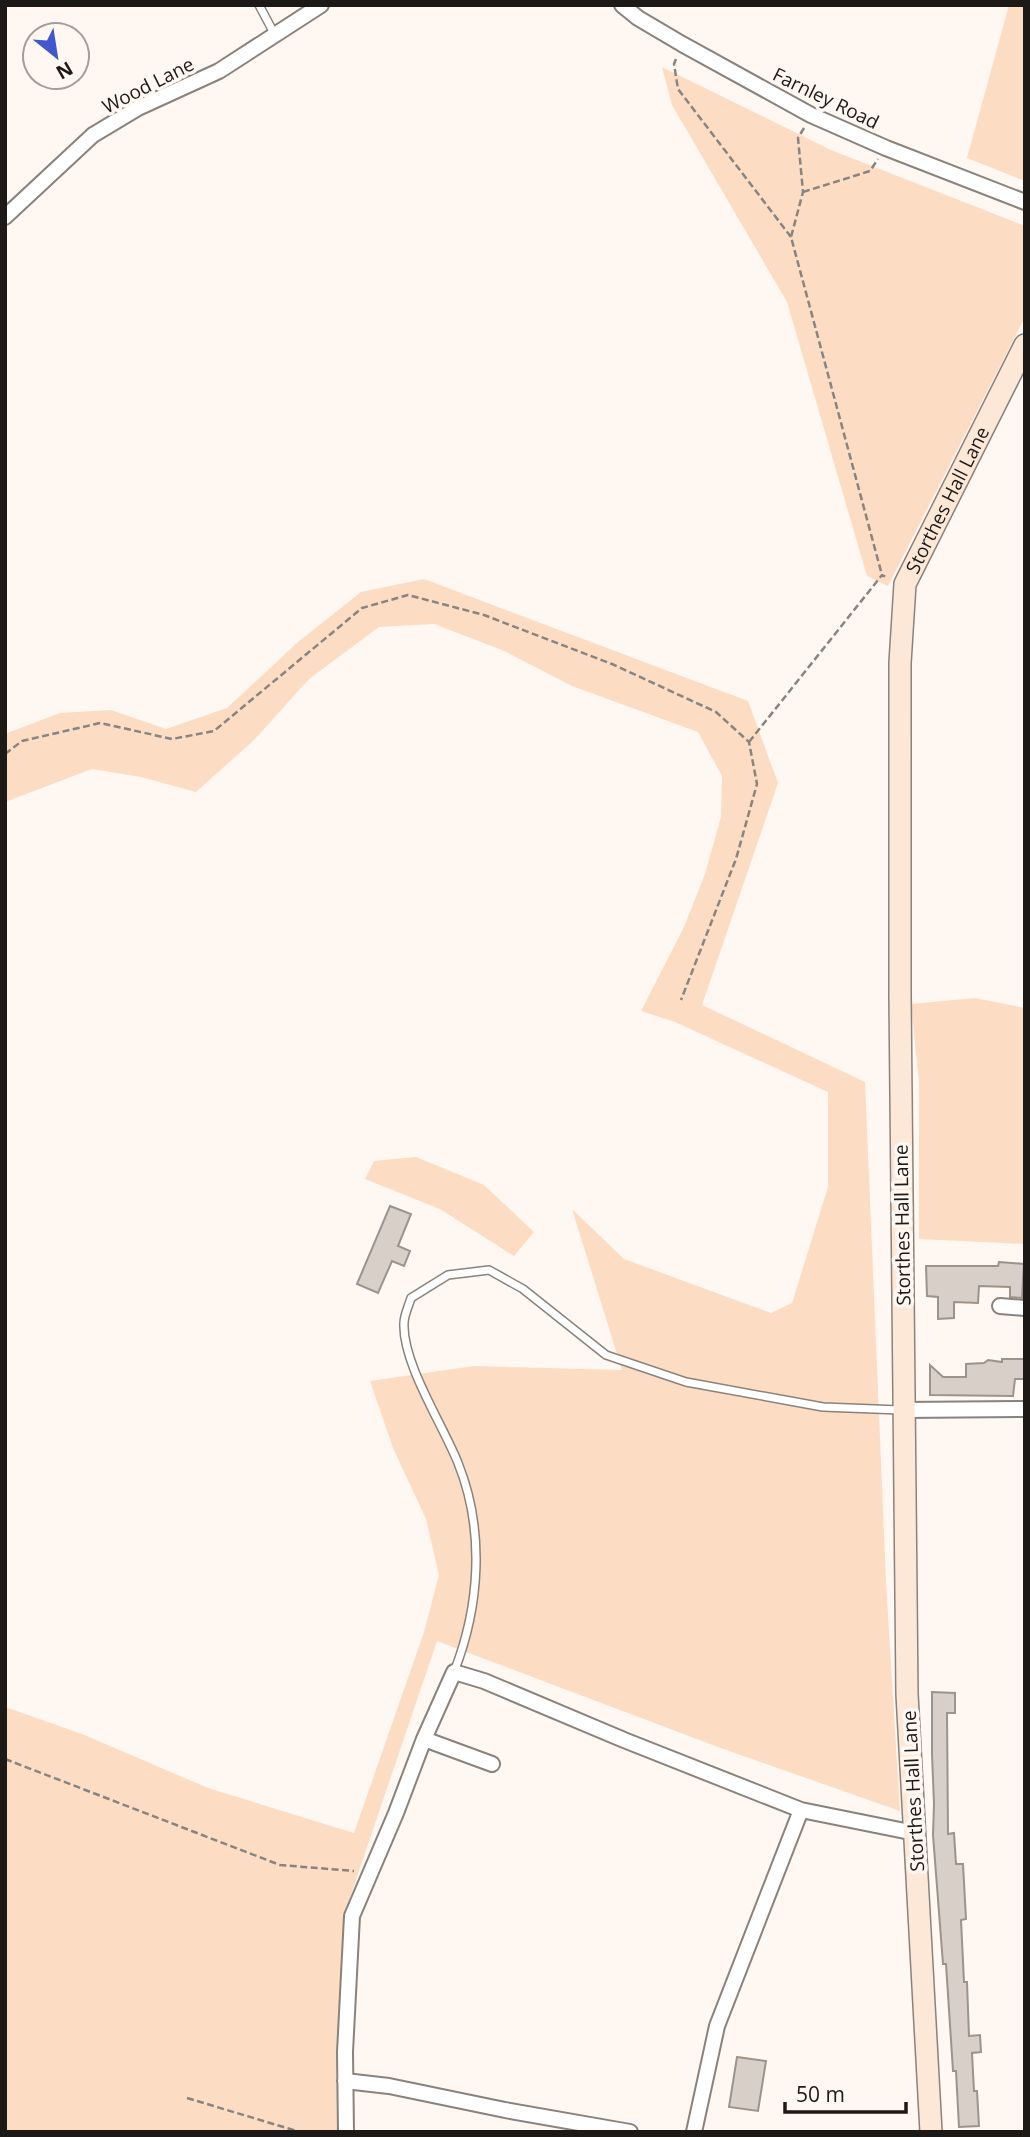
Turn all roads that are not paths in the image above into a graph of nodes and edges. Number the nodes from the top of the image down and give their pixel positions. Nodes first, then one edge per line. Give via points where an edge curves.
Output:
1 (259, 5) edge
2 (321, 5) edge
3 (622, 5) edge
4 (275, 35) junction
5 (1025, 202) edge
6 (5, 217) edge
7 (1025, 345) edge
8 (1000, 1306) dead end
9 (1025, 1308) edge
10 (1025, 1409) edge
11 (904, 1410) junction
12 (454, 1672) junction
13 (424, 1739) junction
14 (492, 1764) dead end
15 (801, 1810) junction
16 (915, 1833) junction
17 (345, 2081) junction
18 (346, 2132) edge
19 (630, 2132) edge
20 (694, 2132) edge
21 (931, 2132) edge

1 - 4 lane
2 - 4 street, Wood Lane
3 - 5 street, Farnley Road via 682,44 811,115
4 - 6 street, Wood Lane via 219,71 138,108 93,135
7 - 11 street, Storthes Hall Lane via 905,584 900,663
8 - 9 street
10 - 11 street
11 - 12 lane via 823,1406 686,1382 606,1355 523,1289 489,1270 447,1275 411,1297 403,1322 409,1356 458,1464 474,1518 476,1588
11 - 16 street, Storthes Hall Lane via 907,1694
12 - 13 street
12 - 15 street
13 - 14 street
13 - 17 street via 352,1916
15 - 16 street
15 - 20 street via 717,2026
16 - 21 street, Storthes Hall Lane
17 - 18 street
17 - 19 street via 389,2085

